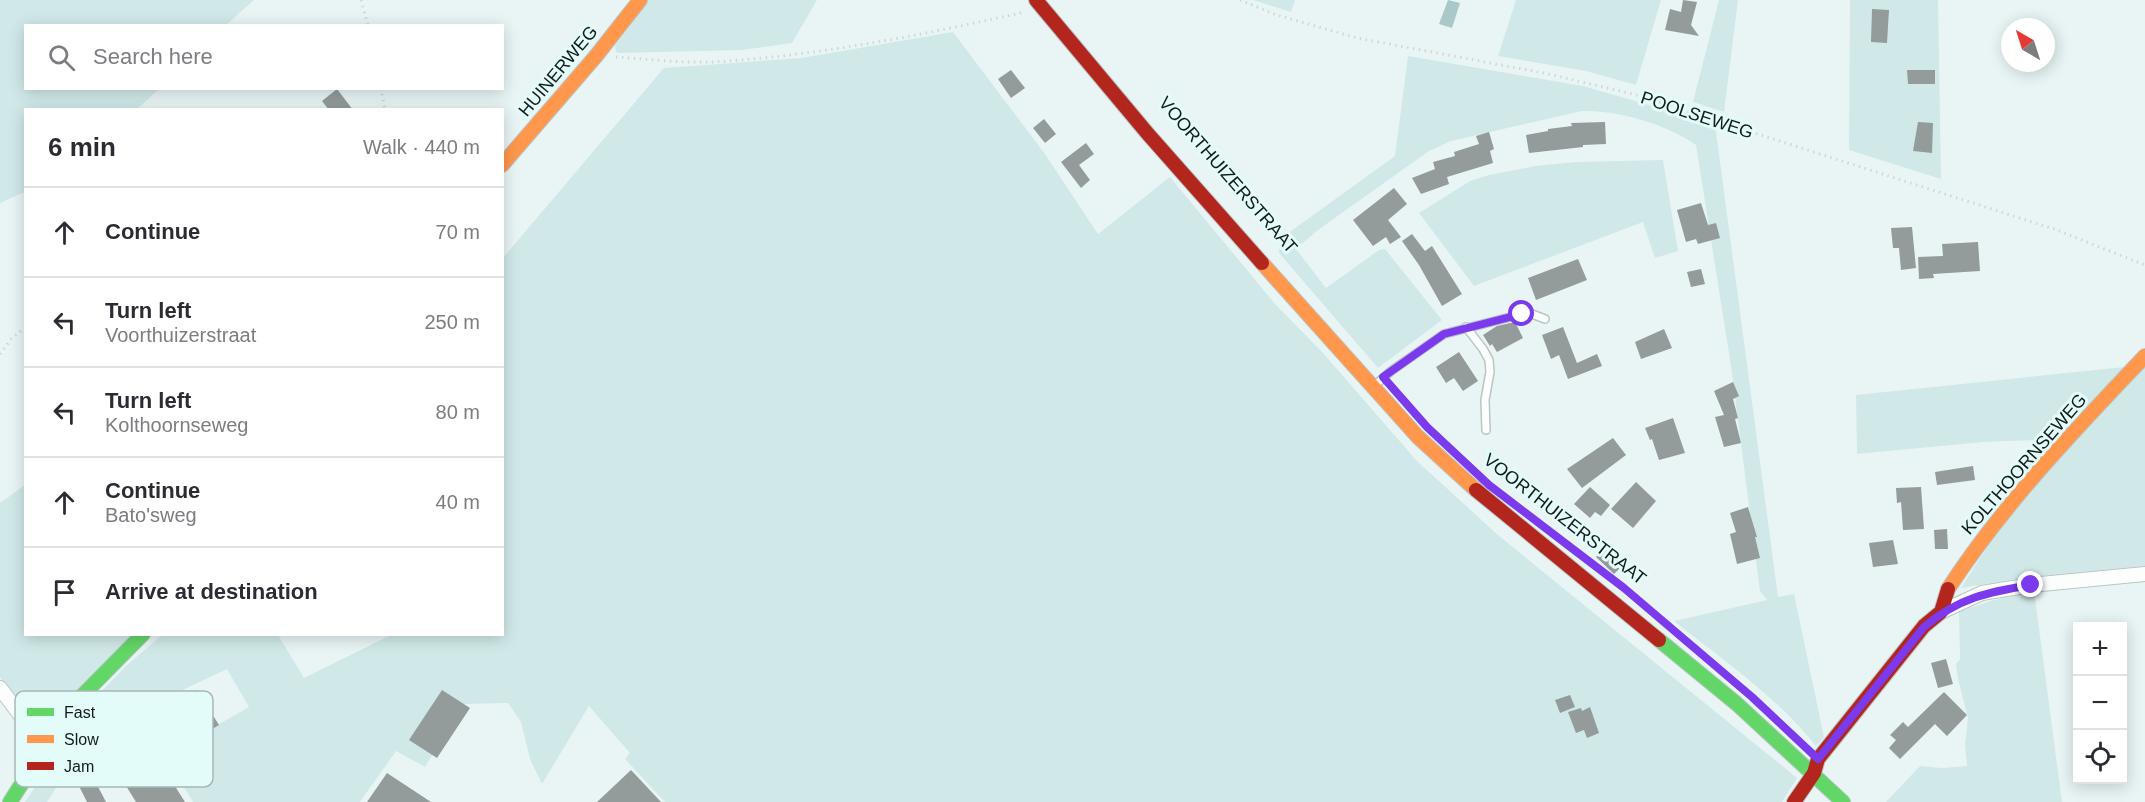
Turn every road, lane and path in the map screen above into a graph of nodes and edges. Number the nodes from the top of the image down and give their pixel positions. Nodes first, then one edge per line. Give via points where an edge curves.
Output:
1 (361, 0) edge
2 (640, 0) edge
3 (1240, 0) edge
4 (1039, 4) edge
5 (367, 24) edge
6 (596, 56) junction
7 (381, 90) edge
8 (385, 108) edge
9 (504, 163) edge
10 (2145, 265) edge
11 (1545, 319) dead end
12 (1466, 327) junction
13 (24, 329) edge
14 (0, 354) edge
15 (2145, 356) edge
16 (1372, 387) junction
17 (1486, 430) dead end
18 (2145, 574) edge
19 (1941, 612) junction
20 (141, 636) edge
21 (0, 688) edge
22 (87, 691) edge
23 (15, 708) edge
24 (1814, 773) junction
25 (20, 787) edge
26 (10, 802) edge
27 (1794, 802) edge
28 (1843, 802) edge

1 - 5 path
2 - 6 main road, HUINERWEG
3 - 10 path, POOLSEWEG via 1357,38 1633,94 2054,229
4 - 6 path via 945,30 786,55 710,62
4 - 16 main road, VOORTHUIZERSTRAAT via 1148,134
6 - 9 main road, HUINERWEG
7 - 8 path
11 - 12 lane via 1522,314
12 - 16 lane via 1444,334
12 - 17 lane via 1488,360
13 - 14 path
15 - 19 main road, KOLTHOORNSEWEG via 2000,515 1947,591
16 - 24 main road, VOORTHUIZERSTRAAT via 1418,437 1479,492 1737,704
18 - 19 street via 1982,593
19 - 24 main road, KOLTHOORNSEWEG via 1874,688 1818,759
20 - 22 main road
21 - 23 street
24 - 27 main road, KOLTHOORNSEWEG
24 - 28 main road, VOORTHUIZERSTRAAT
25 - 26 main road

